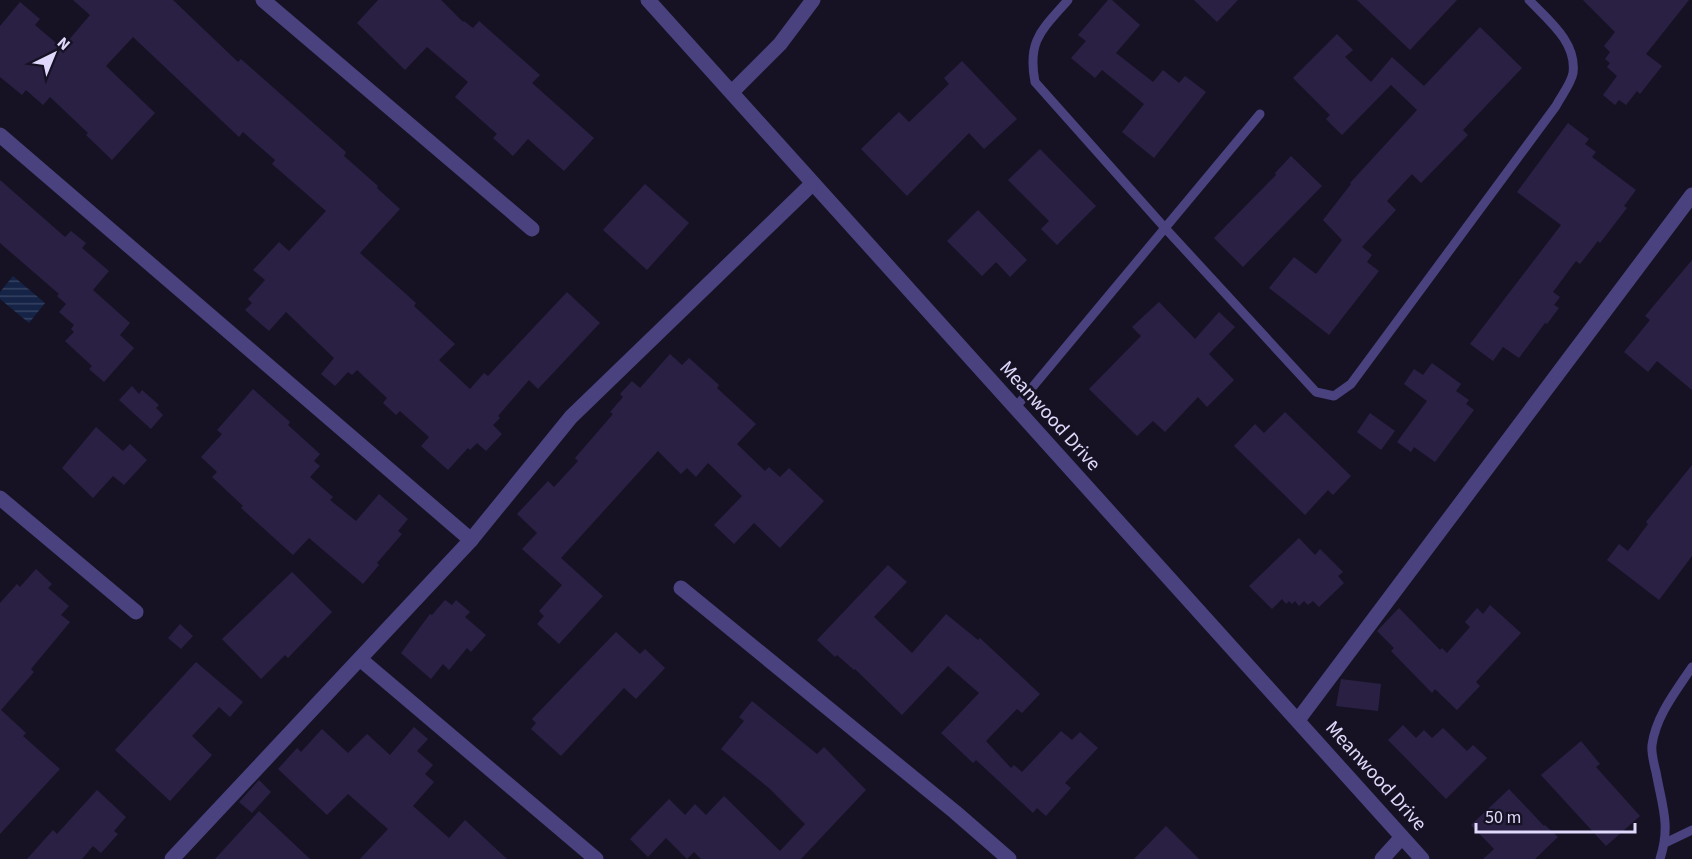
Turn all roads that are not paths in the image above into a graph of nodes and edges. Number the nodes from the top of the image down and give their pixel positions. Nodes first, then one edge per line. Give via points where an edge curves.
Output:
1 (263, 0) edge
2 (648, 0) edge
3 (813, 0) edge
4 (1068, 0) edge
5 (1529, 0) edge
6 (732, 92) junction
7 (1260, 114) dead end
8 (0, 135) edge
9 (812, 184) junction
10 (1692, 195) edge
11 (1165, 228) junction
12 (532, 229) dead end
13 (1015, 408) junction
14 (0, 498) edge
15 (471, 540) junction
16 (681, 588) dead end
17 (136, 612) dead end
18 (360, 658) junction
19 (1692, 667) edge
20 (1298, 720) junction
21 (1692, 830) edge
22 (1402, 837) junction
23 (1665, 843) junction
24 (172, 859) edge
25 (596, 859) edge
26 (1009, 859) edge
27 (1382, 859) edge
28 (1422, 859) edge
29 (1660, 859) edge

1 - 12 street
2 - 6 street, Meanwood Drive
3 - 6 street via 780,44
4 - 11 lane via 1044,27 1033,47 1035,82
5 - 11 lane via 1560,33 1573,54 1573,75 1556,106 1351,384 1334,396 1316,392
6 - 9 street, Meanwood Drive
7 - 11 lane
8 - 15 street
9 - 13 street, Meanwood Drive
9 - 15 street via 571,417
10 - 20 street
11 - 13 lane
13 - 20 street, Meanwood Drive
14 - 17 street
15 - 18 street
16 - 26 street
18 - 24 street
18 - 25 street
19 - 23 lane via 1656,727 1651,748 1666,821
20 - 22 street, Meanwood Drive
21 - 23 lane
22 - 27 street
22 - 28 street, Meanwood Drive
23 - 29 lane

